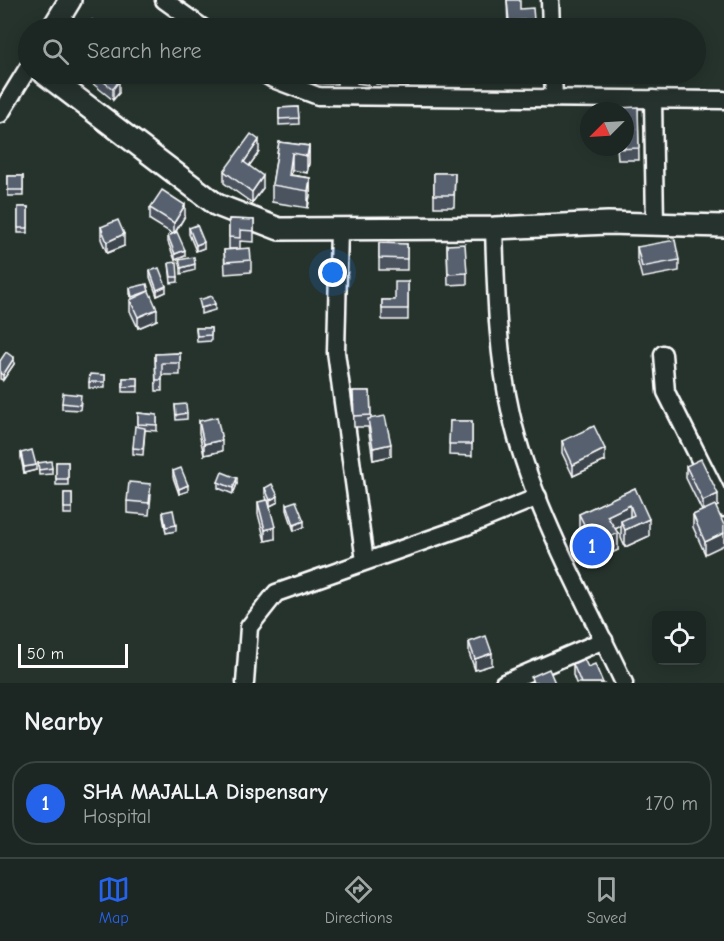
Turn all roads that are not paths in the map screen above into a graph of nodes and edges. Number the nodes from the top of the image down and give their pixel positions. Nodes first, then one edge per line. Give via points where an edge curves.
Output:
1 (70, 0) edge
2 (164, 0) edge
3 (550, 0) edge
4 (59, 18) edge
5 (189, 18) edge
6 (551, 18) edge
7 (18, 84) edge
8 (58, 84) edge
9 (286, 84) edge
10 (553, 84) edge
11 (554, 98) junction
12 (652, 99) junction
13 (724, 100) edge
14 (0, 114) edge
15 (655, 225) junction
16 (724, 226) edge
17 (494, 228) junction
18 (339, 230) junction
19 (663, 354) dead end
20 (538, 497) junction
21 (724, 508) edge
22 (365, 561) junction
23 (604, 640) junction
24 (245, 683) edge
25 (504, 683) edge
26 (624, 683) edge

1 - 4 street
2 - 5 street
3 - 6 street
7 - 14 street
8 - 18 street via 217,205 279,229
9 - 11 street via 318,96
10 - 11 street
11 - 12 street
12 - 13 street
12 - 15 street
15 - 16 street
15 - 17 street
17 - 18 street
17 - 20 street via 499,352 511,416
18 - 22 street via 336,352
19 - 21 street via 666,392
20 - 22 street
20 - 23 street
22 - 24 street via 276,593 249,627
23 - 25 street
23 - 26 street

